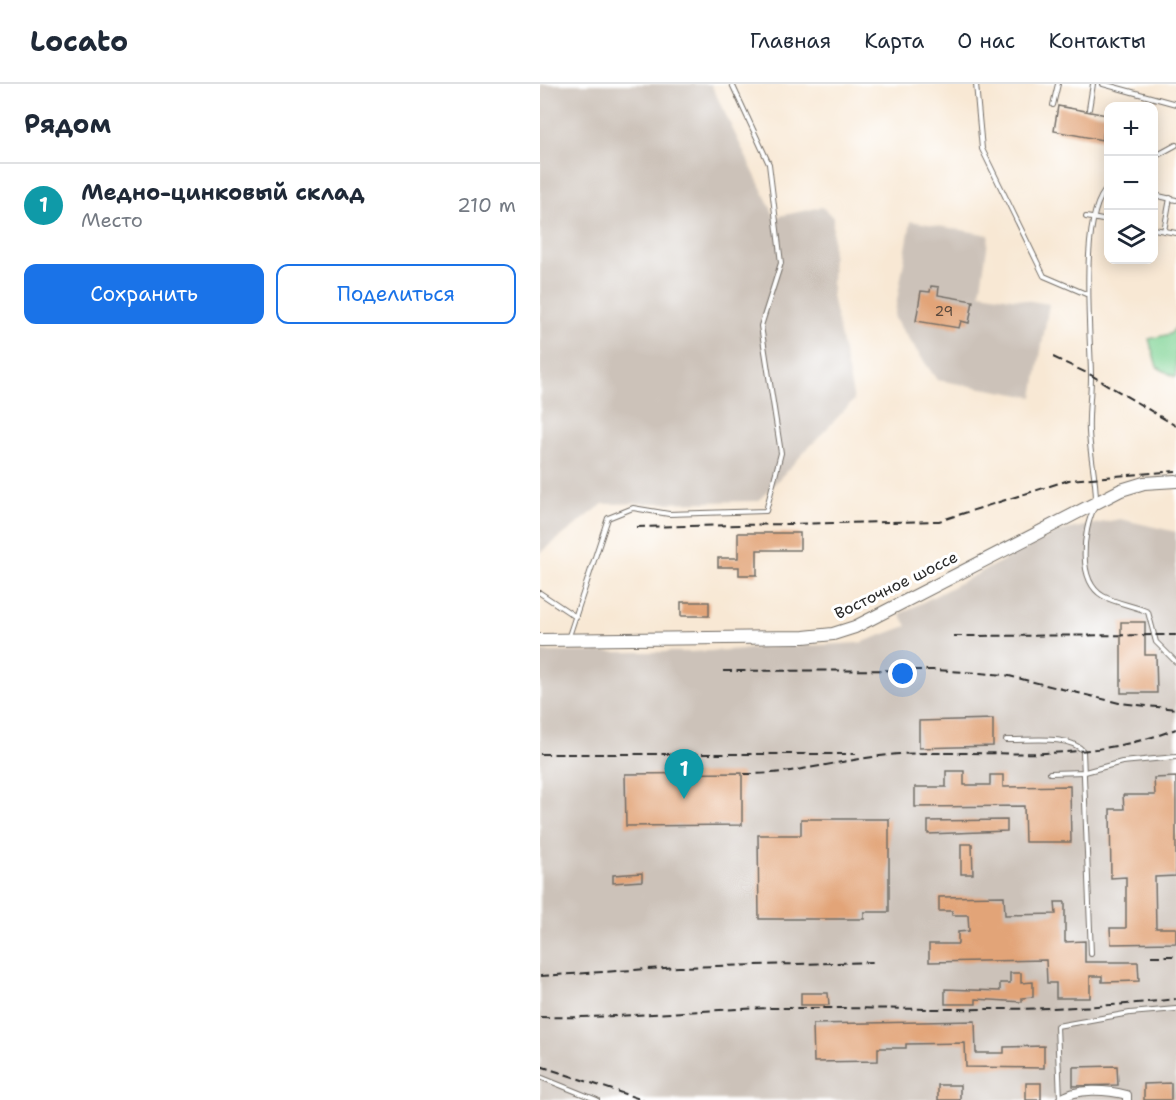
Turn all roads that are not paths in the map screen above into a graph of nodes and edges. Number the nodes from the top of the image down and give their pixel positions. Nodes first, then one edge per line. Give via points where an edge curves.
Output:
1 (732, 84) edge
2 (976, 84) edge
3 (1058, 84) edge
4 (1093, 84) edge
5 (1103, 84) edge
6 (1176, 104) edge
7 (1053, 105) dead end
8 (1089, 109) dead end
9 (1176, 146) edge
10 (1156, 156) edge
11 (1104, 194) edge
12 (1158, 196) edge
13 (1170, 198) junction
14 (1176, 200) edge
15 (1086, 217) dead end
16 (1094, 218) junction
17 (1104, 220) edge
18 (1158, 230) edge
19 (1164, 231) junction
20 (1176, 233) edge
21 (1086, 294) junction
22 (1176, 481) edge
23 (1096, 503) junction
24 (540, 593) edge
25 (576, 617) junction
26 (568, 639) junction
27 (540, 640) edge
28 (1176, 662) edge
29 (1006, 740) dead end
30 (1176, 758) edge
31 (1085, 772) junction
32 (1050, 773) dead end
33 (1091, 954) dead end
34 (1176, 1009) edge
35 (540, 1077) edge
36 (597, 1100) edge
37 (1060, 1100) edge
38 (1128, 1100) edge

1 - 25 lane via 769,165 781,263 761,326 781,453 766,511 669,514 633,508 608,518
2 - 21 lane via 982,149 1044,276
3 - 7 lane
4 - 8 lane
5 - 6 lane
9 - 10 lane
11 - 16 lane
12 - 13 lane
13 - 14 lane
13 - 19 lane
15 - 16 lane
16 - 17 lane
16 - 21 lane
18 - 19 lane
19 - 20 lane
21 - 23 lane via 1091,375 1089,429
22 - 23 main road, Восточное шоссе via 1144,483
23 - 26 main road, Восточное шоссе via 855,627 833,634
23 - 28 lane via 1090,516 1085,565 1092,584 1102,596 1148,612 1156,642
24 - 25 lane
25 - 26 lane
26 - 27 main road, Восточное шоссе
29 - 31 lane via 1079,746
30 - 31 lane via 1122,762
31 - 32 lane
31 - 33 lane
34 - 37 lane via 1130,1012 1057,1026
35 - 36 lane
37 - 38 street via 1071,1092 1115,1092 1127,1095

